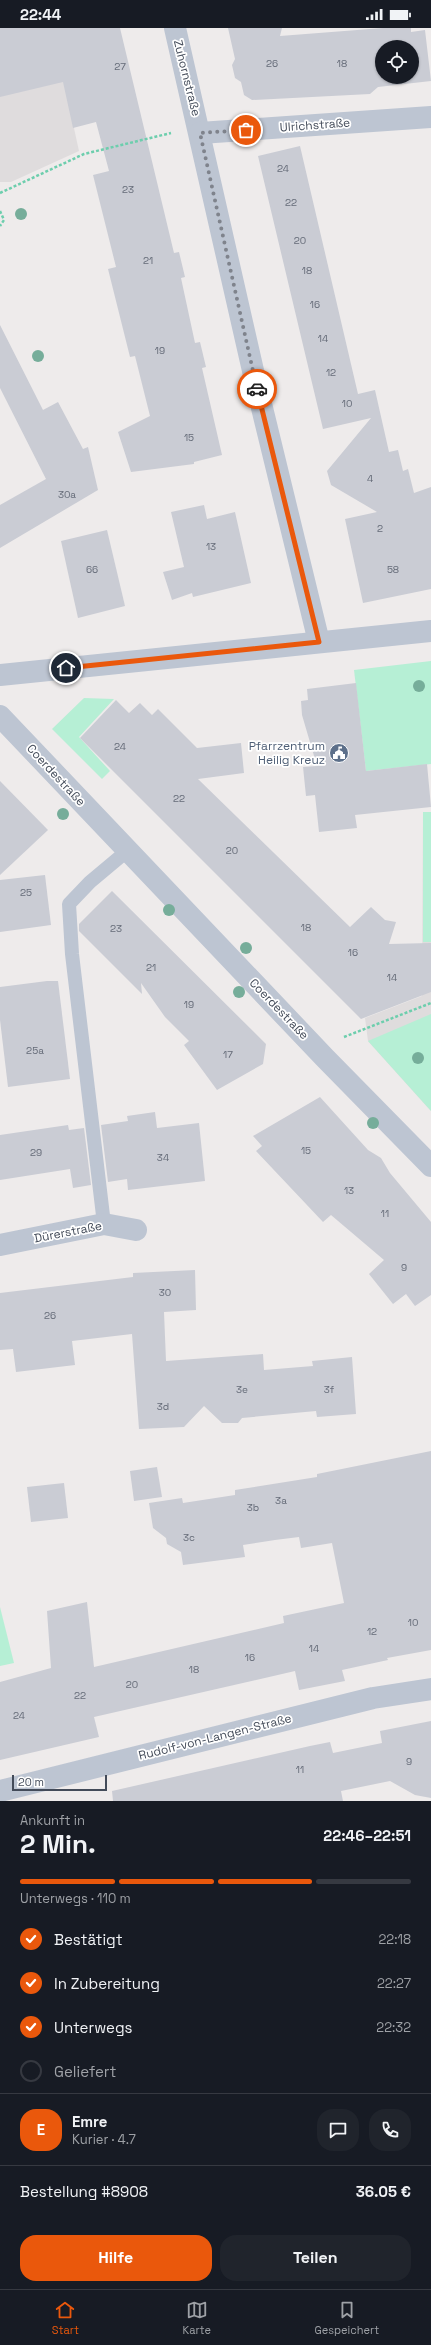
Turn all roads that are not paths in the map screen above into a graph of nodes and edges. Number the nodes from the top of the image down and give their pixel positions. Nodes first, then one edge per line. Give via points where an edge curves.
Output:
1 (175, 28) edge
2 (431, 117) edge
3 (199, 130) junction
4 (431, 631) edge
5 (319, 642) junction
6 (0, 675) edge
7 (0, 716) edge
8 (127, 851) junction
9 (431, 1166) edge
10 (104, 1224) junction
11 (136, 1230) dead end
12 (0, 1245) edge
13 (431, 1689) edge
14 (0, 1791) edge

1 - 3 street, Zuhornstraße
2 - 3 street, Ulrichstraße
3 - 5 street, Zuhornstraße via 254,375
4 - 5 street
5 - 6 street
7 - 8 street, Coerdestraße
8 - 9 street, Coerdestraße
8 - 10 lane via 90,882 69,904 72,954
10 - 11 street, Dürerstraße
10 - 12 street, Dürerstraße
13 - 14 street, Rudolf-von-Langen-Straße via 373,1698

